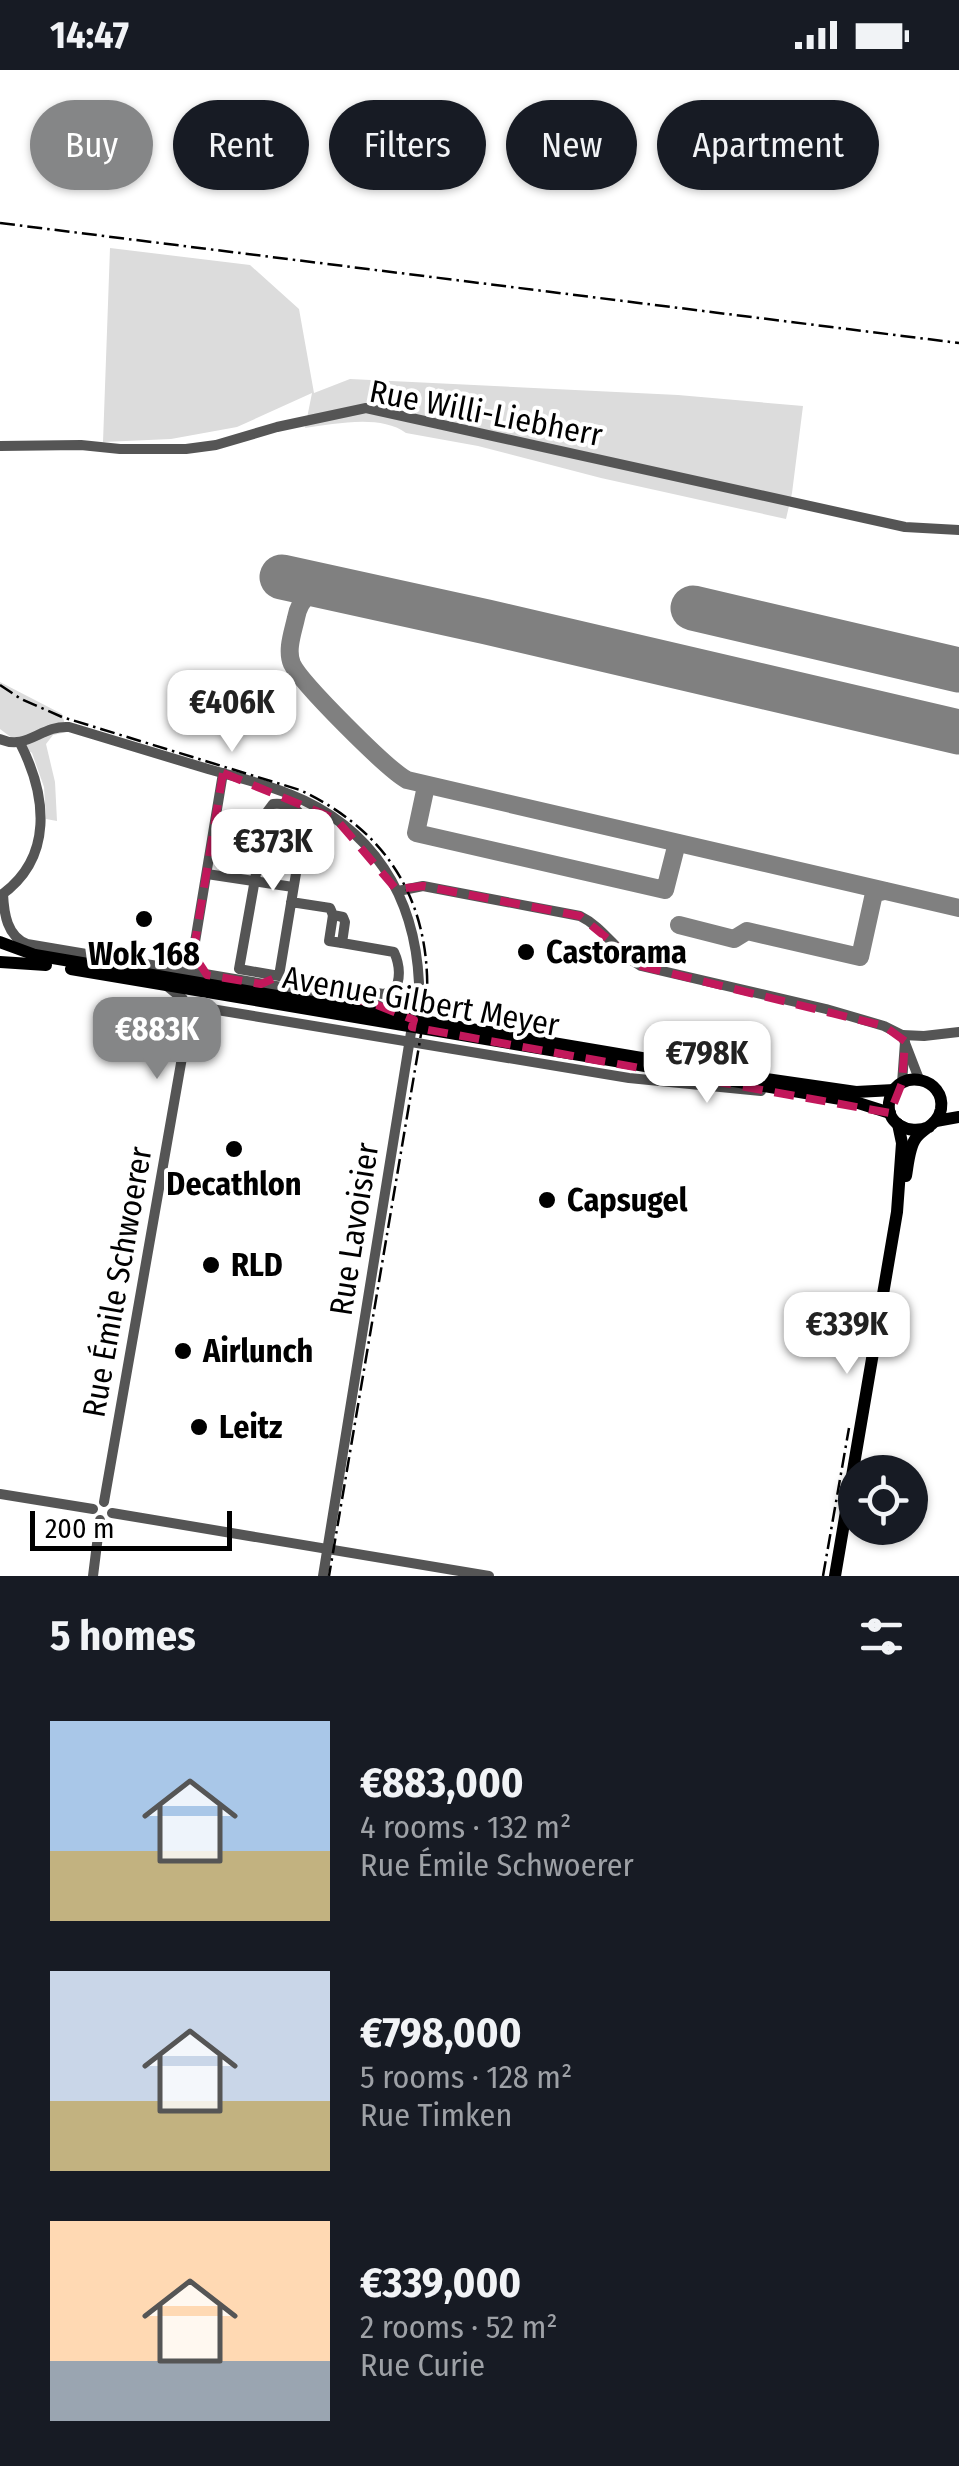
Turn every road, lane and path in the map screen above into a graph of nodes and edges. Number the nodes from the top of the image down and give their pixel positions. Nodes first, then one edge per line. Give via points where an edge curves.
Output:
1 (0, 446) edge
2 (959, 530) edge
3 (0, 739) edge
4 (20, 744) junction
5 (223, 773) junction
6 (207, 874) junction
7 (255, 882) junction
8 (293, 887) junction
9 (398, 892) junction
10 (2, 895) edge
11 (291, 902) junction
12 (0, 942) edge
13 (192, 954) junction
14 (0, 962) edge
15 (170, 969) junction
16 (207, 975) junction
17 (278, 976) junction
18 (261, 984) junction
19 (166, 986) junction
20 (300, 990) junction
21 (190, 1012) junction
22 (404, 1027) junction
23 (431, 1032) junction
24 (959, 1032) edge
25 (905, 1042) junction
26 (919, 1079) junction
27 (898, 1087) junction
28 (788, 1091) junction
29 (894, 1118) junction
30 (959, 1118) edge
31 (933, 1124) junction
32 (896, 1212) junction
33 (0, 1494) edge
34 (104, 1502) junction
35 (93, 1509) junction
36 (112, 1513) junction
37 (100, 1520) junction
38 (328, 1548) junction
39 (466, 1574) edge
40 (93, 1576) edge
41 (323, 1576) edge
42 (490, 1576) edge
43 (836, 1576) edge

1 - 2 street, Rue Willi-Liebherr via 186,449 366,408 906,527
3 - 4 street
4 - 5 street, Rue Lavoisier via 68,727
4 - 10 street via 39,790 40,825 34,855
5 - 6 street
5 - 9 street, Rue Lavoisier via 290,794 336,818 363,842
6 - 7 street
6 - 13 street
7 - 8 street
7 - 8 street via 266,812 286,804 305,819
7 - 17 street via 240,969
8 - 11 street
9 - 25 street via 423,886 580,916 641,966 826,1009 884,1026
9 - 38 street, Rue Lavoisier via 415,939 419,984
10 - 15 street, Avenue Gilbert Meyer via 16,940
11 - 17 street
11 - 17 street via 330,908 329,941 394,952 399,984 383,994
12 - 22 main road, Avenue Gilbert Meyer via 35,955
13 - 15 street
13 - 16 street
14 - 19 main road, Avenue Gilbert Meyer
15 - 16 street, Avenue Gilbert Meyer
16 - 18 street, Avenue Gilbert Meyer
17 - 18 street
17 - 20 street
18 - 20 street, Avenue Gilbert Meyer
19 - 21 street
19 - 22 main road, Avenue Gilbert Meyer
20 - 22 street, Avenue Gilbert Meyer via 378,1006
21 - 22 street via 199,1007
21 - 34 street, Rue Émile Schwoerer
22 - 23 main road, Avenue Gilbert Meyer
22 - 23 street
23 - 27 main road, Avenue Gilbert Meyer via 856,1092
23 - 28 main road, Avenue Gilbert Meyer
23 - 28 street via 629,1078
24 - 25 street
25 - 26 street
25 - 27 street
26 - 27 main road
26 - 31 main road via 947,1100
27 - 29 main road via 889,1105
28 - 29 main road, Avenue Gilbert Meyer via 852,1101
29 - 31 main road via 913,1131
29 - 32 main road via 902,1143
30 - 31 main road
31 - 32 main road via 916,1138
32 - 43 main road
33 - 35 street
34 - 35 street
34 - 36 street
35 - 37 street
36 - 37 street
36 - 38 street
37 - 40 street
38 - 39 street
38 - 41 street, Rue Lavoisier
39 - 42 street

